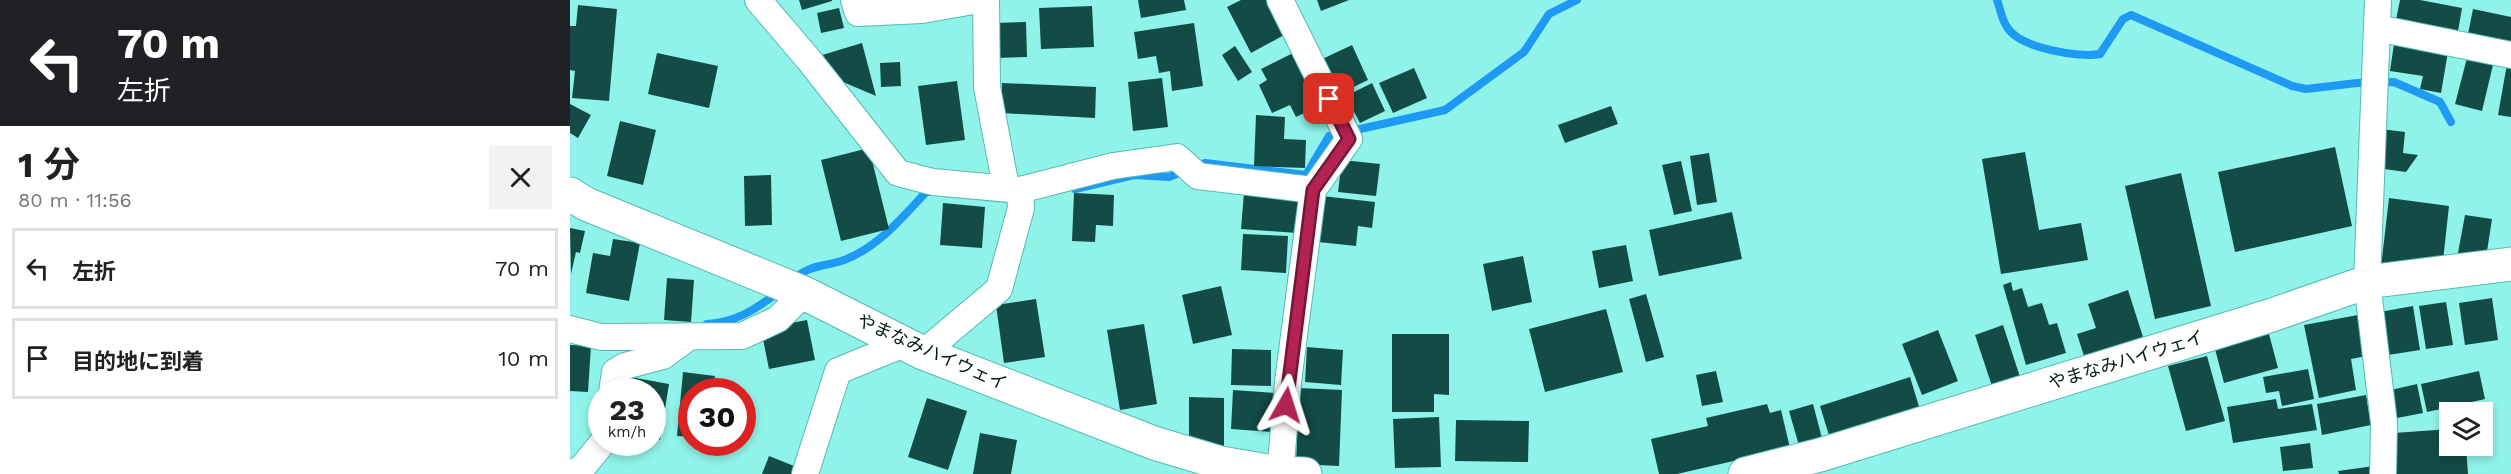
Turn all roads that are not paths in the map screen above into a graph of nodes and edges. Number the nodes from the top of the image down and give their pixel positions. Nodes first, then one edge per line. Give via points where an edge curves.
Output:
1 (758, 0) edge
2 (854, 0) edge
3 (979, 0) edge
4 (986, 0) edge
5 (1280, 0) edge
6 (2378, 0) edge
7 (2377, 28) junction
8 (2511, 55) edge
9 (1013, 188) junction
10 (1313, 190) junction
11 (570, 194) edge
12 (2511, 264) edge
13 (2367, 282) junction
14 (804, 293) junction
15 (570, 329) edge
16 (689, 337) junction
17 (914, 348) junction
18 (614, 378) edge
19 (592, 456) edge
20 (1809, 466) edge
21 (570, 474) edge
22 (805, 474) edge
23 (1288, 474) edge
24 (1744, 474) edge
25 (2383, 474) edge

1 - 9 street via 898,173 933,182
2 - 3 street via 858,13 922,10
4 - 9 street via 987,87
5 - 10 street via 1349,139
6 - 7 street
7 - 8 street
7 - 13 street
9 - 10 street via 1113,166 1177,157 1198,176
9 - 17 street via 1021,208 999,289
10 - 23 street via 1288,382
11 - 14 main road, やまなみハイウェイ
12 - 13 main road, やまなみハイウェイ
13 - 20 main road, やまなみハイウェイ
13 - 25 street via 2384,423
14 - 16 street via 778,319 742,336
14 - 17 main road, やまなみハイウェイ
15 - 16 street via 601,337
16 - 18 street via 663,357 625,366 615,372
17 - 22 street via 838,371
17 - 23 main road, やまなみハイウェイ via 1154,443 1221,462
19 - 21 street via 582,468
20 - 24 main road, やまなみハイウェイ

